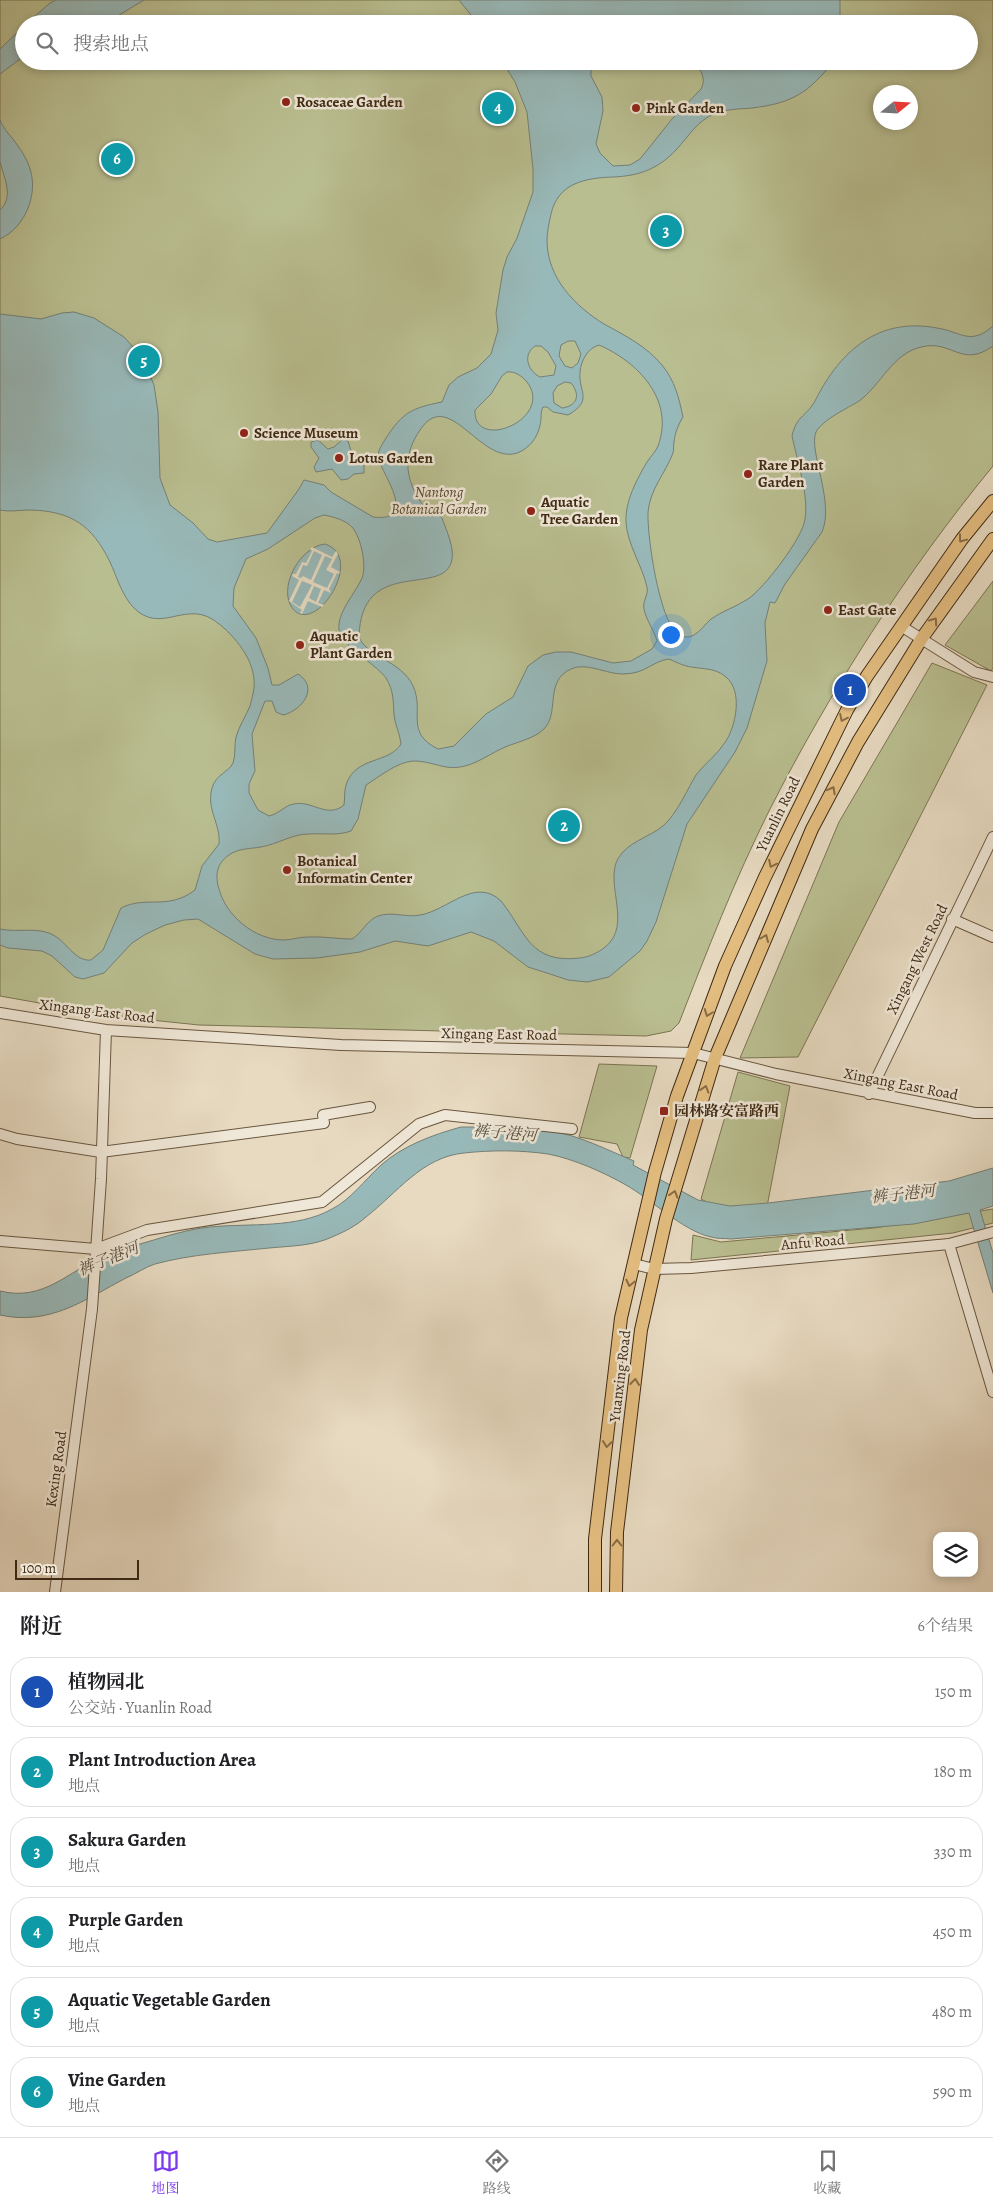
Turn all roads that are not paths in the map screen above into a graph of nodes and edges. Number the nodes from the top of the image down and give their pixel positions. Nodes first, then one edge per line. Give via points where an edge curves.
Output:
1 (993, 501) edge
2 (993, 539) edge
3 (901, 626) junction
4 (922, 638) junction
5 (993, 677) edge
6 (993, 837) edge
7 (952, 919) junction
8 (993, 937) edge
9 (0, 1013) edge
10 (106, 1030) junction
11 (693, 1052) junction
12 (715, 1058) junction
13 (869, 1094) junction
14 (370, 1107) dead end
15 (993, 1113) edge
16 (572, 1129) dead end
17 (0, 1134) edge
18 (101, 1152) junction
19 (655, 1172) joint
20 (991, 1233) edge
21 (0, 1241) edge
22 (949, 1244) junction
23 (96, 1253) junction
24 (634, 1264) junction
25 (654, 1269) junction
26 (993, 1392) edge
27 (55, 1592) edge
28 (595, 1592) edge
29 (616, 1592) edge

1 -> 3 main road, Yuanlin Road
4 -> 2 main road
3 - 4 street
3 -> 11 main road, Yuanlin Road via 852,702 765,877 725,966
4 - 5 street via 974,672
12 -> 4 main road via 812,829 858,742
6 - 7 street, Xingang West Road
7 - 8 street
7 - 13 street, Xingang West Road
9 - 10 street, Xingang East Road
10 - 11 street, Xingang East Road via 341,1045
10 - 18 street, Kexing Road
11 - 12 street, Xingang East Road
11 - 19 main road, Yuanlin Road
12 - 13 street, Xingang East Road
25 -> 12 main road, Yuanxing Road
13 - 15 street, Xingang East Road via 975,1113
14 - 18 street via 323,1115 324,1123
16 - 23 street via 445,1114 419,1124 322,1202 147,1230
17 - 18 street
18 - 23 street, Kexing Road
19 - 24 main road, Yuanxing Road
20 - 22 street, Anfu Road
21 - 23 street
22 - 25 street, Anfu Road
22 - 26 street
23 - 27 street, Kexing Road via 88,1349
24 - 25 street, Anfu Road
24 -> 28 main road, Yuanxing Road via 621,1318 595,1539
29 -> 25 main road, Yuanxing Road via 617,1532 642,1330

